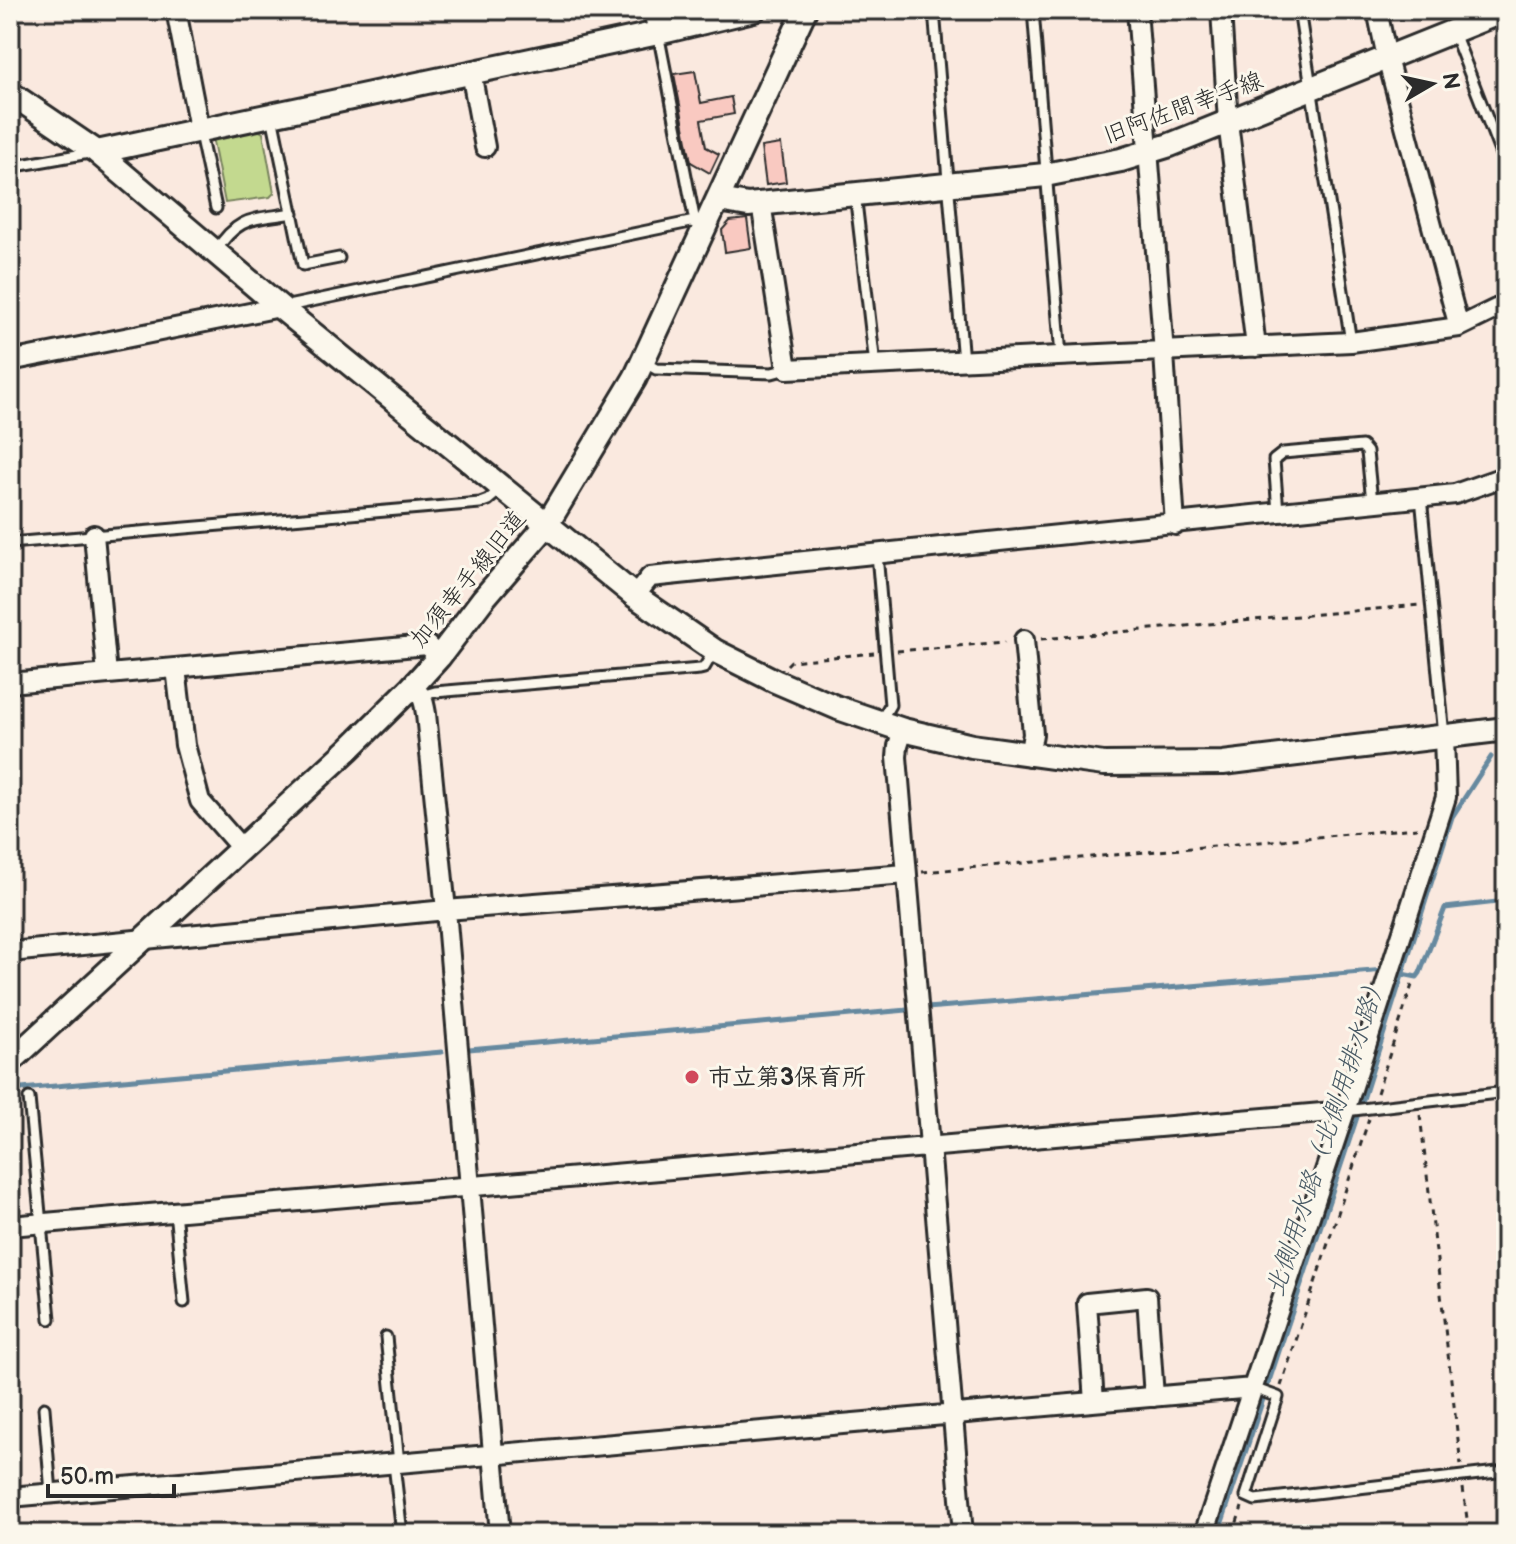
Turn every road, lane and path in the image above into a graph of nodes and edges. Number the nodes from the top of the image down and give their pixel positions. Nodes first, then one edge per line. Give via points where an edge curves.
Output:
1 (176, 10) edge
2 (653, 10) edge
3 (754, 10) edge
4 (805, 10) edge
5 (934, 10) edge
6 (1033, 10) edge
7 (1137, 10) edge
8 (1221, 10) edge
9 (1299, 10) edge
10 (1377, 10) edge
11 (1506, 10) edge
12 (1452, 30) junction
13 (658, 33) junction
14 (1387, 58) junction
15 (471, 72) junction
16 (1311, 88) junction
17 (10, 93) edge
18 (271, 114) junction
19 (1228, 122) junction
20 (199, 128) junction
21 (485, 147) dead end
22 (97, 152) junction
23 (1147, 153) junction
24 (10, 167) edge
25 (1506, 167) edge
26 (1045, 175) junction
27 (947, 184) junction
28 (855, 193) junction
29 (719, 200) junction
30 (761, 203) junction
31 (216, 208) dead end
32 (293, 213) junction
33 (701, 224) junction
34 (215, 252) junction
35 (339, 258) dead end
36 (1506, 304) edge
37 (280, 307) junction
38 (1459, 327) junction
39 (1351, 342) junction
40 (1256, 347) junction
41 (1164, 353) junction
42 (1061, 356) junction
43 (10, 361) edge
44 (643, 362) junction
45 (963, 362) junction
46 (875, 366) junction
47 (787, 369) junction
48 (1506, 476) edge
49 (501, 489) junction
50 (1421, 497) junction
51 (1372, 502) junction
52 (1278, 512) junction
53 (1175, 525) junction
54 (546, 526) junction
55 (94, 535) junction
56 (10, 543) edge
57 (877, 554) junction
58 (635, 596) junction
59 (1432, 604) junction
60 (1024, 640) junction
61 (715, 651) junction
62 (886, 652) junction
63 (439, 657) junction
64 (176, 668) junction
65 (107, 674) junction
66 (775, 681) junction
67 (10, 683) edge
68 (416, 692) junction
69 (880, 722) junction
70 (1506, 729) edge
71 (903, 730) junction
72 (1444, 736) junction
73 (1029, 756) junction
74 (1437, 826) junction
75 (242, 849) junction
76 (906, 874) junction
77 (446, 910) junction
78 (145, 939) junction
79 (10, 952) edge
80 (1412, 985) dead end
81 (10, 1062) edge
82 (1382, 1078) dead end
83 (1506, 1092) edge
84 (29, 1098) dead end
85 (1418, 1103) junction
86 (1345, 1111) junction
87 (1363, 1138) dead end
88 (930, 1148) junction
89 (469, 1187) junction
90 (175, 1211) junction
91 (40, 1223) junction
92 (10, 1226) edge
93 (184, 1302) dead end
94 (50, 1319) dead end
95 (386, 1337) dead end
96 (1257, 1390) junction
97 (1275, 1396) junction
98 (1154, 1397) junction
99 (1094, 1402) junction
100 (44, 1408) dead end
101 (953, 1414) junction
102 (492, 1455) junction
103 (397, 1464) junction
104 (1506, 1471) edge
105 (1462, 1476) junction
106 (51, 1493) junction
107 (1246, 1496) junction
108 (10, 1497) edge
109 (402, 1534) edge
110 (500, 1534) edge
111 (963, 1534) edge
112 (1204, 1534) edge
113 (1233, 1534) edge
114 (1469, 1534) edge

1 - 20 street
2 - 13 street
3 - 13 street
4 - 29 street, 加須幸手線旧道
5 - 27 lane
6 - 26 lane
7 - 23 street
8 - 19 street
9 - 16 lane
10 - 14 street
11 - 12 street, 旧阿佐間幸手線
12 - 14 street, 旧阿佐間幸手線
12 - 25 lane
13 - 15 street
13 - 33 lane
14 - 16 street, 旧阿佐間幸手線
14 - 38 street
15 - 18 street
15 - 21 street
16 - 19 street, 旧阿佐間幸手線
16 - 39 lane
17 - 22 street
18 - 20 street
18 - 32 lane
19 - 23 street, 旧阿佐間幸手線
19 - 40 street
20 - 22 street
20 - 31 lane
22 - 24 lane
22 - 34 street
23 - 26 street, 旧阿佐間幸手線
23 - 41 street
26 - 27 street, 旧阿佐間幸手線
26 - 42 lane
27 - 28 street, 旧阿佐間幸手線
27 - 45 lane
28 - 30 street, 旧阿佐間幸手線
28 - 46 lane
29 - 30 street, 旧阿佐間幸手線
29 - 33 street, 加須幸手線旧道
30 - 47 street
32 - 34 lane via 243,222
32 - 35 lane via 303,265
33 - 37 lane
33 - 44 street, 加須幸手線旧道
34 - 37 street
36 - 38 street
37 - 43 street
37 - 49 street
38 - 39 street
39 - 40 street
40 - 41 street
41 - 42 street
41 - 53 street
42 - 45 street
44 - 47 lane via 656,369
44 - 54 street, 加須幸手線旧道
45 - 46 street
46 - 47 street
48 - 50 street via 1455,494
49 - 54 street
49 - 55 lane via 480,503
50 - 51 street
50 - 59 lane
51 - 52 street
51 - 52 lane via 1362,446 1283,453 1274,460
52 - 53 street
53 - 57 street
54 - 58 street
54 - 63 street, 加須幸手線旧道
55 - 56 lane
55 - 65 street
57 - 58 street via 650,577
57 - 62 lane
58 - 61 street
59 - 60 path
59 - 72 lane
60 - 62 path
60 - 73 street via 1033,734
61 - 66 street
61 - 68 lane via 700,669
62 - 66 path via 791,661
62 - 69 lane via 890,705
63 - 64 street via 427,645
63 - 68 street, 加須幸手線旧道
64 - 65 street
64 - 75 street via 185,745 200,801
65 - 67 street
66 - 69 street
68 - 75 street, 加須幸手線旧道
68 - 77 street via 426,714
69 - 71 street
70 - 72 street
71 - 73 street
71 - 76 street via 897,757
72 - 73 street via 1223,763 1104,764
72 - 74 street via 1446,797
74 - 76 path
74 - 86 street
75 - 78 street, 加須幸手線旧道
76 - 77 street
76 - 88 street
77 - 78 street
77 - 89 street
78 - 79 street
78 - 81 street, 加須幸手線旧道
80 - 82 path
83 - 85 lane
84 - 91 lane
85 - 86 lane
85 - 105 path
86 - 88 street
86 - 96 street
87 - 97 path
88 - 89 street
88 - 101 street
89 - 90 street
89 - 102 street
90 - 91 street
90 - 93 lane
91 - 92 street
91 - 94 lane
95 - 103 lane
96 - 97 lane
96 - 98 street
96 - 112 street
97 - 107 lane
98 - 99 street
98 - 99 street via 1147,1297 1087,1303
99 - 101 street
100 - 106 lane
101 - 102 street
101 - 111 street
102 - 103 street
102 - 110 street
103 - 106 street
103 - 109 lane
104 - 105 lane
105 - 107 lane via 1255,1500
105 - 114 path
106 - 108 street
107 - 113 path

